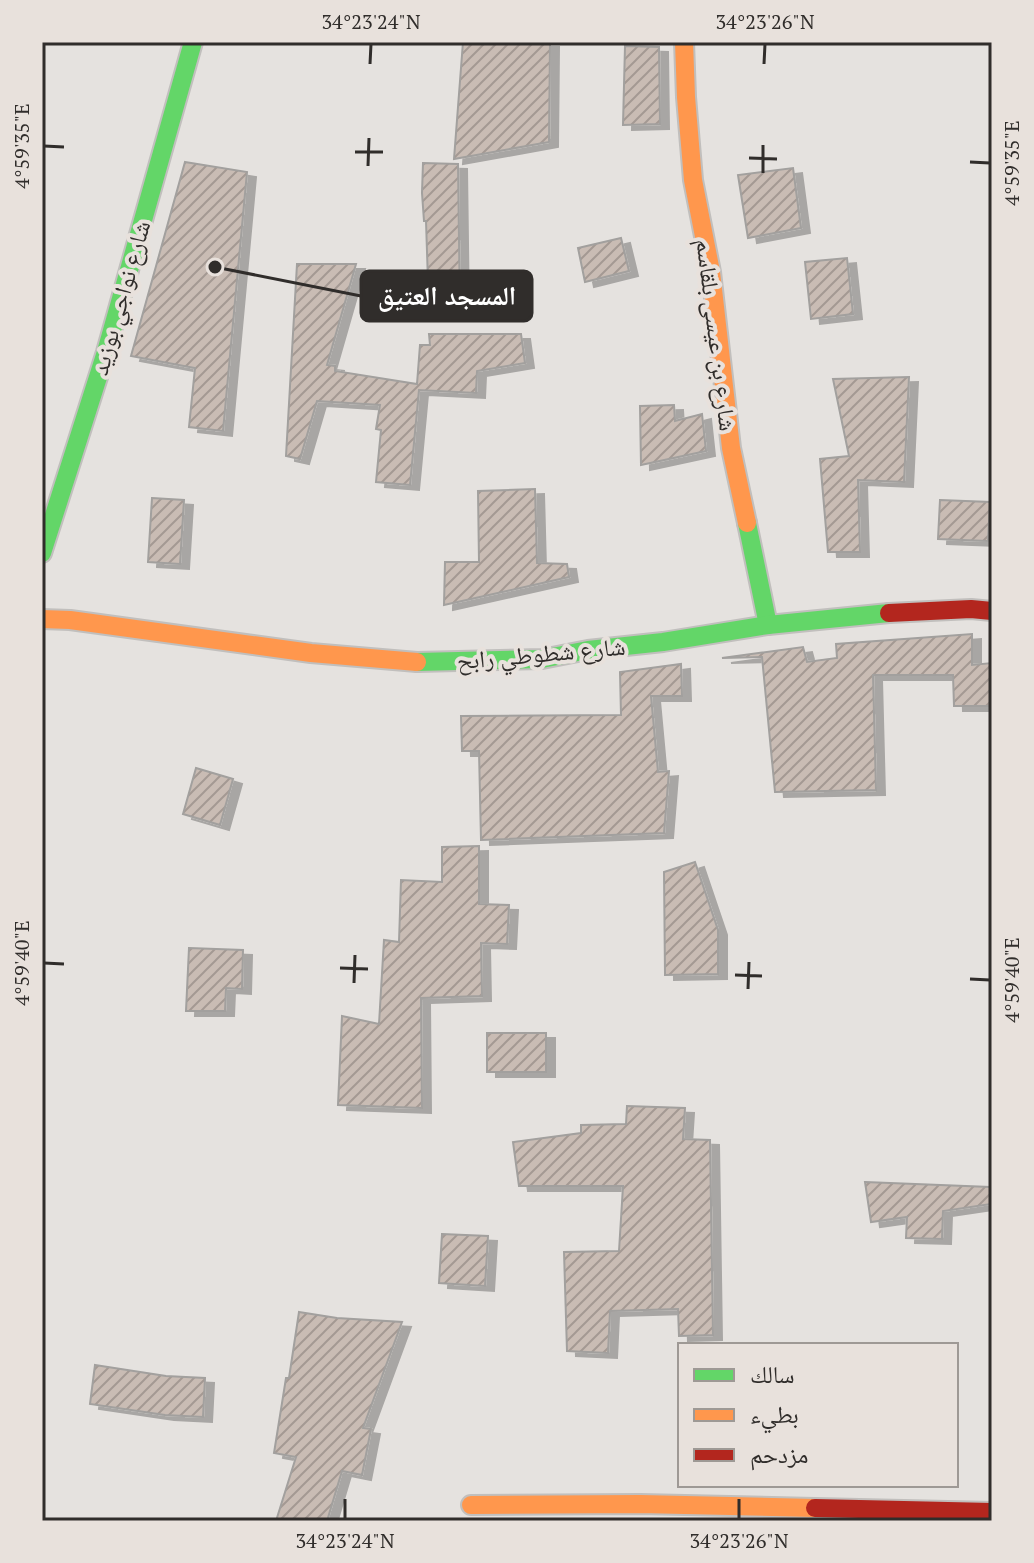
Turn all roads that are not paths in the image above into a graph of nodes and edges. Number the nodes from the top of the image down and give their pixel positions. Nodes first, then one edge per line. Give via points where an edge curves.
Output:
1 (193, 42) edge
2 (684, 42) edge
3 (42, 553) edge
4 (992, 611) edge
5 (42, 619) edge
6 (768, 625) junction
7 (471, 1505) dead end
8 (992, 1512) edge

1 - 3 street, شارع نواجي بوزيد via 106,352
2 - 6 street, شارع بن عيسى بلقاسم via 693,180 711,272 731,448
4 - 6 street, شارع شطوطي رابح via 893,613
5 - 6 street, شارع شطوطي رابح via 427,663 542,659
7 - 8 street

